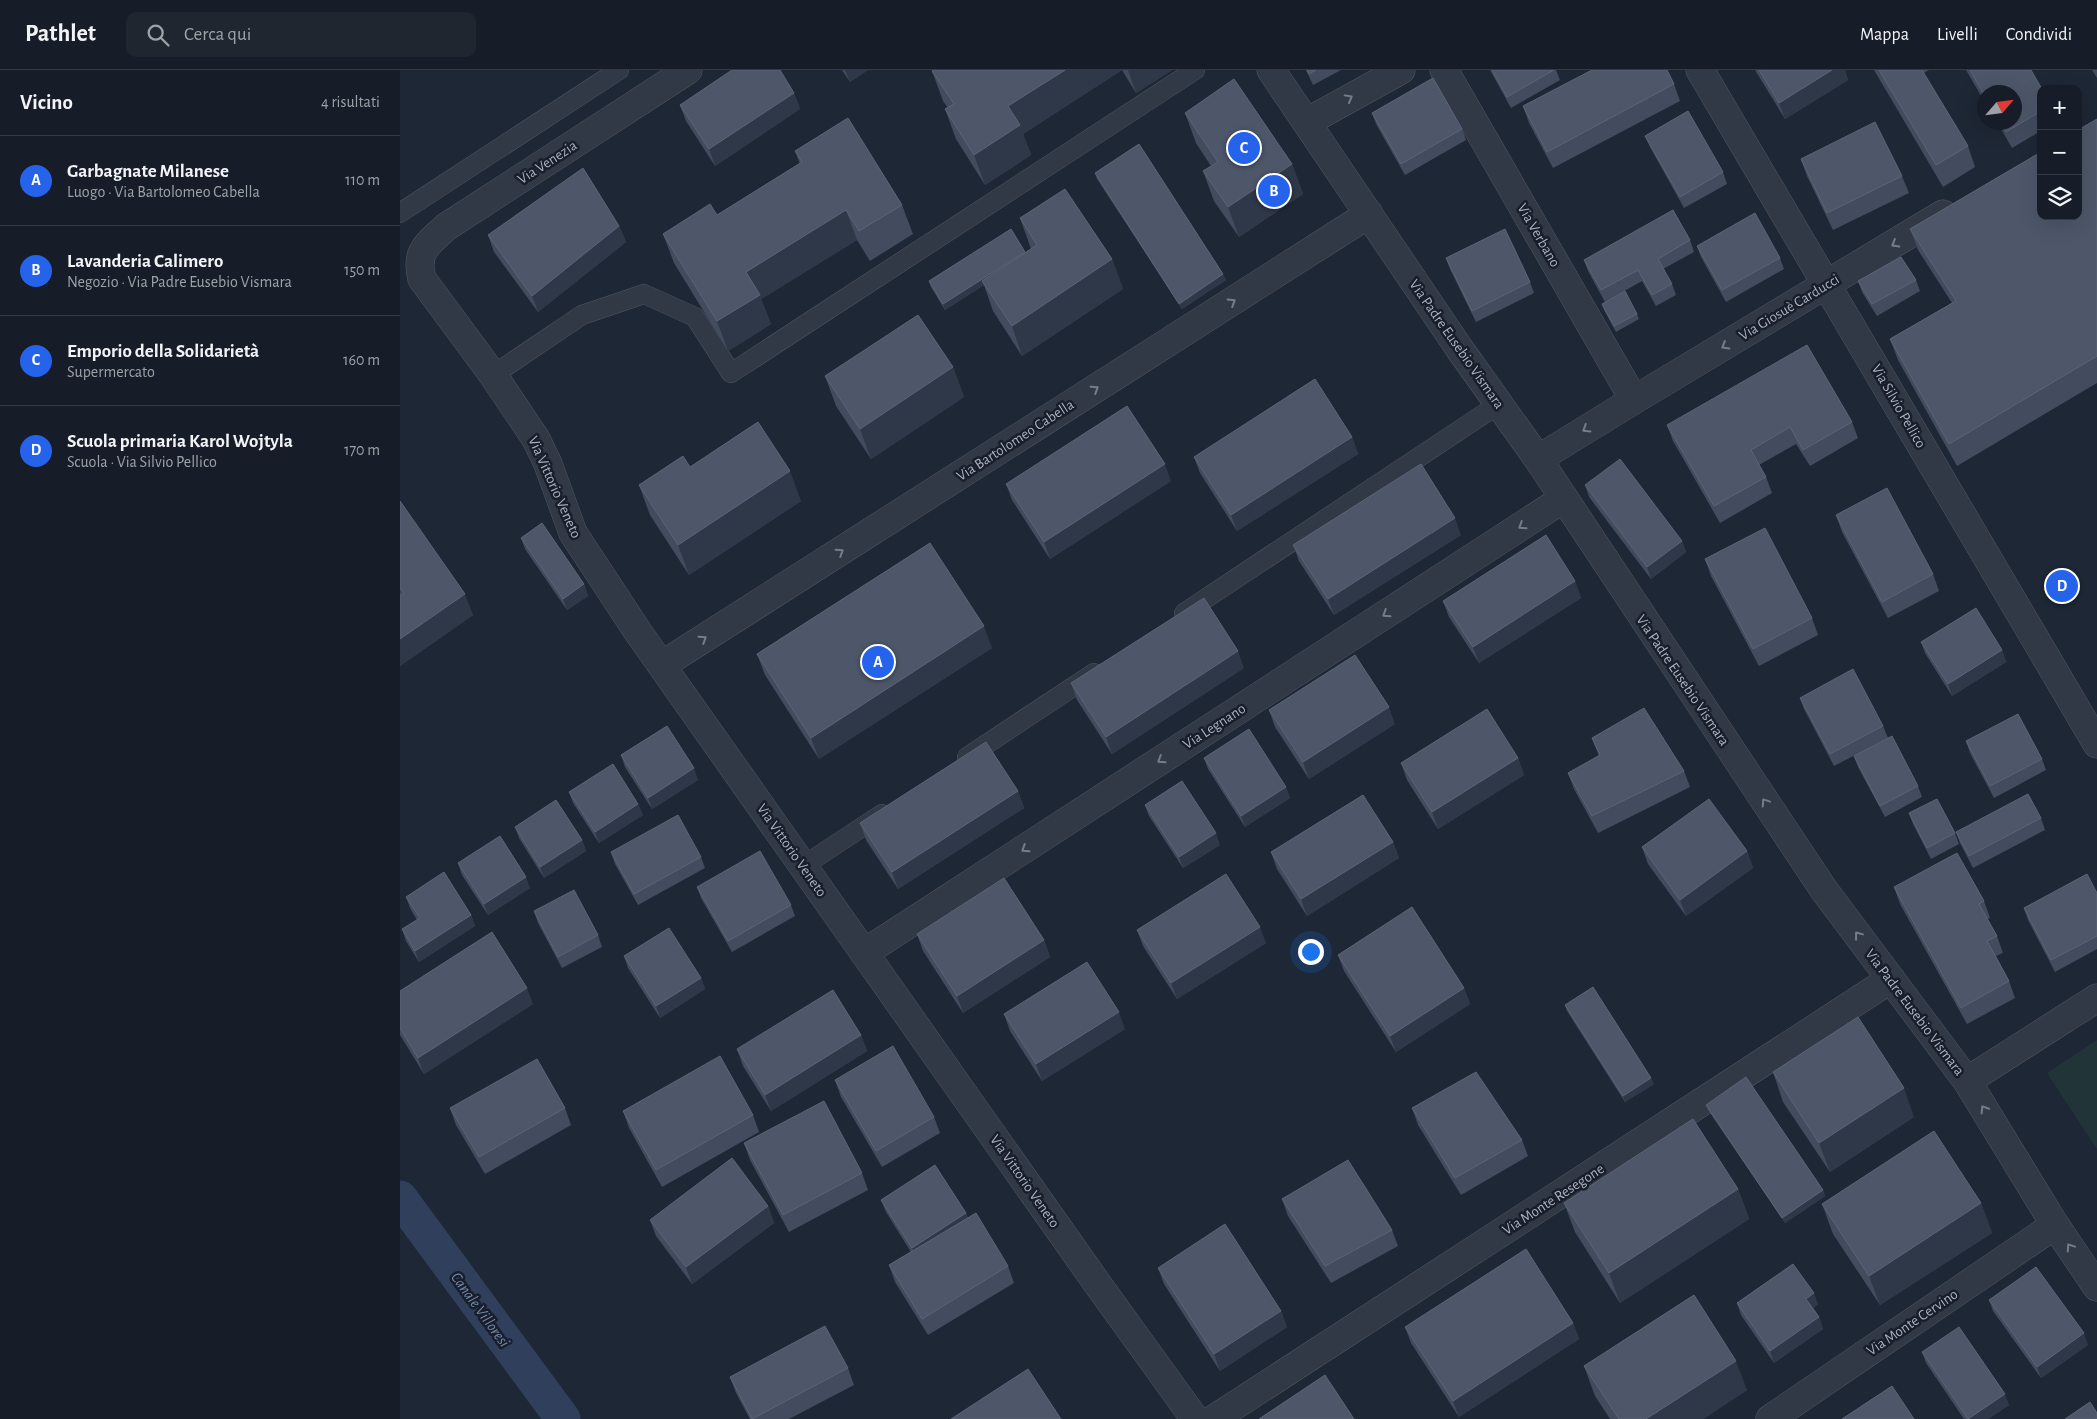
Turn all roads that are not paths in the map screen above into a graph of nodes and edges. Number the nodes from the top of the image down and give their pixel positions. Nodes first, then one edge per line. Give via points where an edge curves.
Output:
1 (619, 70) edge
2 (688, 70) edge
3 (1195, 70) edge
4 (1271, 70) edge
5 (1401, 70) edge
6 (1444, 70) edge
7 (1700, 70) edge
8 (1306, 122) junction
9 (1967, 200) edge
10 (400, 213) edge
11 (1369, 214) junction
12 (418, 264) joint
13 (1828, 285) junction
14 (493, 375) junction
15 (1634, 400) junction
16 (1499, 404) junction
17 (1538, 460) junction
18 (1563, 499) junction
19 (1168, 624) edge
20 (1109, 663) edge
21 (662, 666) junction
22 (2097, 744) edge
23 (951, 768) edge
24 (893, 806) edge
25 (803, 866) junction
26 (864, 953) junction
27 (1891, 979) junction
28 (2097, 998) edge
29 (1967, 1081) junction
30 (2055, 1225) junction
31 (2097, 1288) edge
32 (1195, 1419) edge
33 (1214, 1419) edge
34 (1770, 1419) edge

1 - 10 lane
2 - 12 street, Via Venezia via 446,227 421,252
3 - 14 lane via 731,372 695,316 644,294 582,316
4 - 8 street, Via Padre Eusebio Vismara
8 -> 5 street
6 - 15 street, Via Verbano
7 - 13 street, Via Silvio Pellico
8 - 11 street, Via Padre Eusebio Vismara
9 -> 13 street, Via Giosuè Carducci
11 - 16 street, Via Padre Eusebio Vismara
21 -> 11 street, Via Bartolomeo Cabella
12 - 14 street, Via Vittorio Veneto via 422,279
13 -> 15 street, Via Giosuè Carducci
13 - 22 street, Via Silvio Pellico
14 - 21 street, Via Vittorio Veneto via 536,440 573,533
15 -> 17 street, Via Giosuè Carducci
16 - 17 street, Via Padre Eusebio Vismara
16 - 19 lane
17 - 18 street, Via Padre Eusebio Vismara
18 -> 26 street, Via Legnano
27 -> 18 street, Via Padre Eusebio Vismara via 1824,890
20 - 23 lane
21 - 25 street, Via Vittorio Veneto
24 - 25 lane
25 - 26 street, Via Vittorio Veneto
26 - 32 street, Via Vittorio Veneto
27 - 29 street, Via Padre Eusebio Vismara
27 - 33 street, Via Monte Resegone
28 - 29 street
30 -> 29 street, Via Padre Eusebio Vismara
31 -> 30 street, Via Padre Eusebio Vismara
30 - 34 street, Via Monte Cervino

